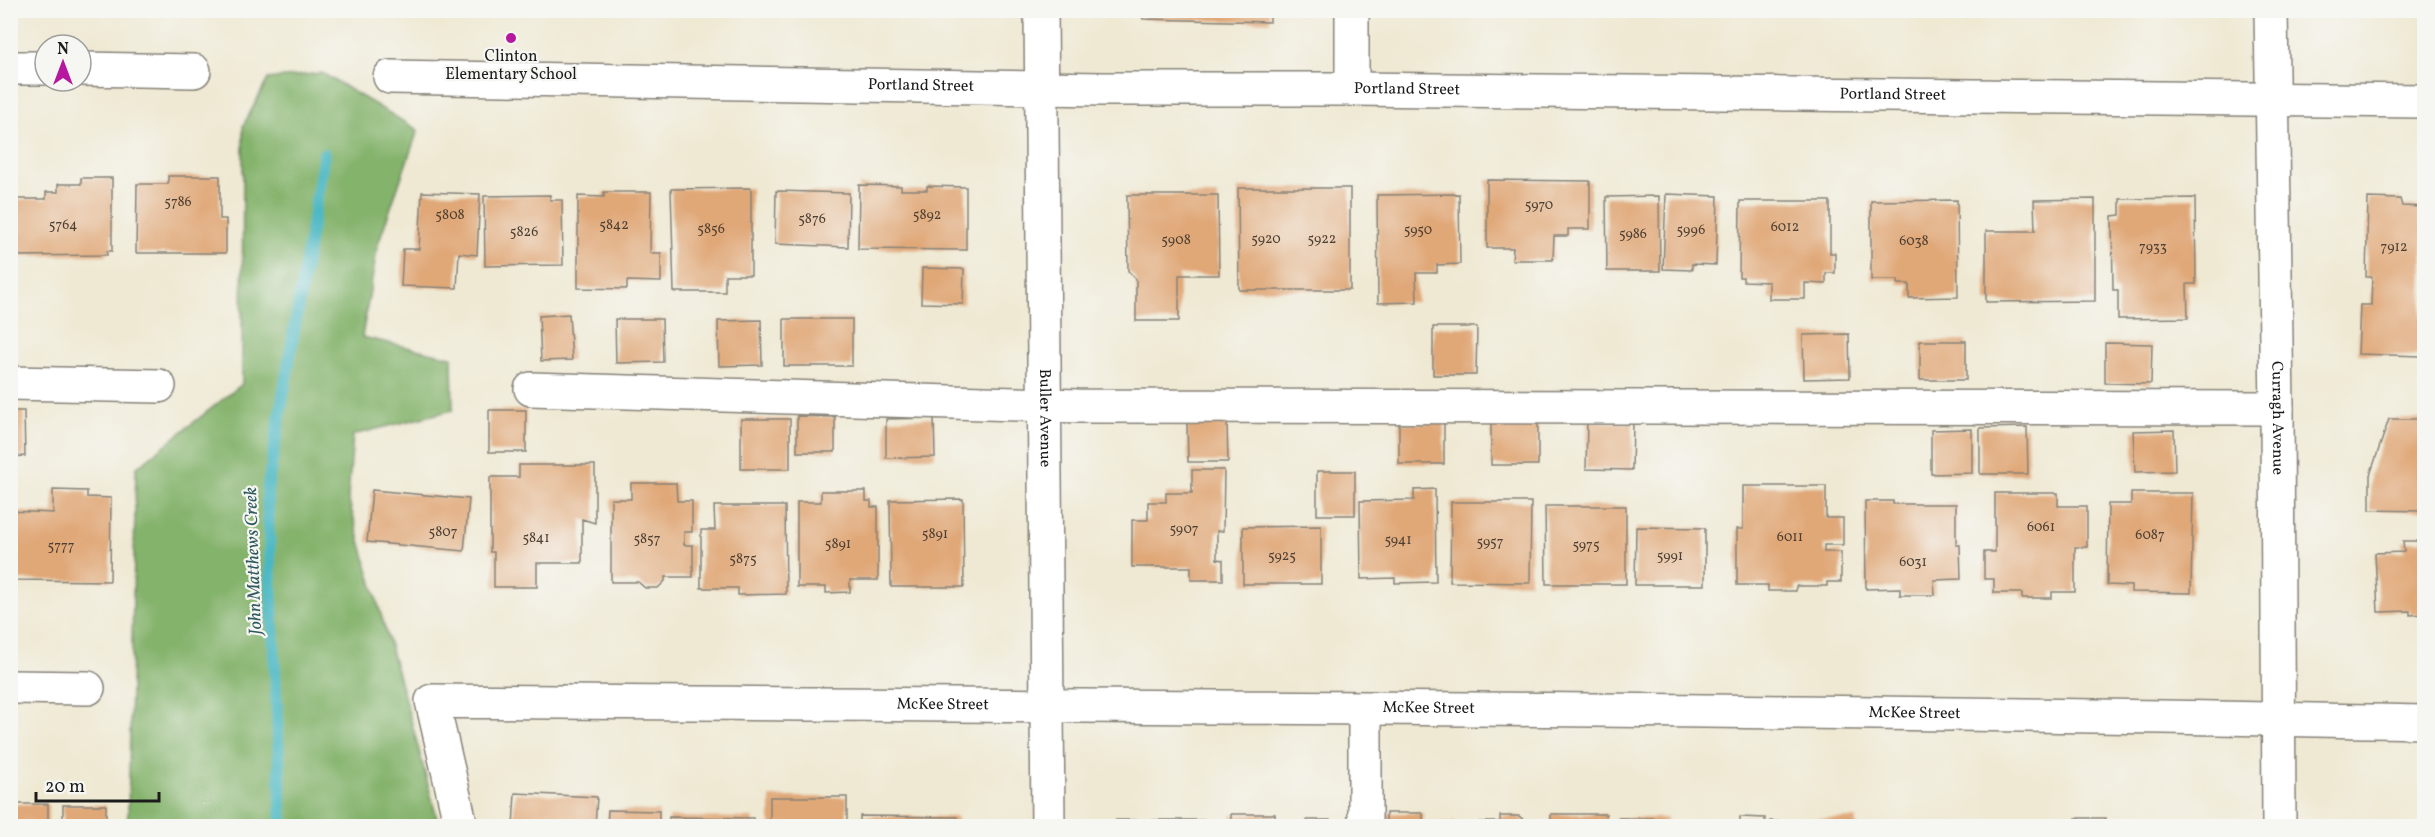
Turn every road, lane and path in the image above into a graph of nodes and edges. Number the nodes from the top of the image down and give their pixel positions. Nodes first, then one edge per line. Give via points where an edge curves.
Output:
1 (1041, 10) edge
2 (1352, 10) edge
3 (2271, 10) edge
4 (10, 68) edge
5 (33, 68) edge
6 (93, 69) edge
7 (194, 71) dead end
8 (390, 76) dead end
9 (1041, 87) junction
10 (1352, 89) junction
11 (2272, 98) junction
12 (2424, 100) edge
13 (10, 383) edge
14 (159, 386) dead end
15 (531, 389) dead end
16 (1044, 405) junction
17 (2277, 408) junction
18 (10, 687) edge
19 (88, 688) dead end
20 (1046, 706) junction
21 (1365, 709) junction
22 (2278, 720) junction
23 (2424, 722) edge
24 (461, 826) edge
25 (1048, 826) edge
26 (1365, 826) edge
27 (2279, 826) edge

1 - 9 street, Buller Avenue
2 - 10 street
3 - 11 street, Curragh Avenue
4 - 5 street
6 - 7 street
8 - 9 street, Portland Street
9 - 10 street, Portland Street
9 - 16 street, Buller Avenue
10 - 11 street, Portland Street
11 - 12 street, Portland Street
11 - 17 street, Curragh Avenue
13 - 14 street
15 - 16 street
16 - 17 street
16 - 20 street, Buller Avenue
17 - 22 street, Curragh Avenue
18 - 19 street
20 - 21 street, McKee Street
20 - 24 street, McKee Street via 432,701
20 - 25 street, Buller Avenue
21 - 22 street, McKee Street
21 - 26 street
22 - 23 street, McKee Street
22 - 27 street, Curragh Avenue

